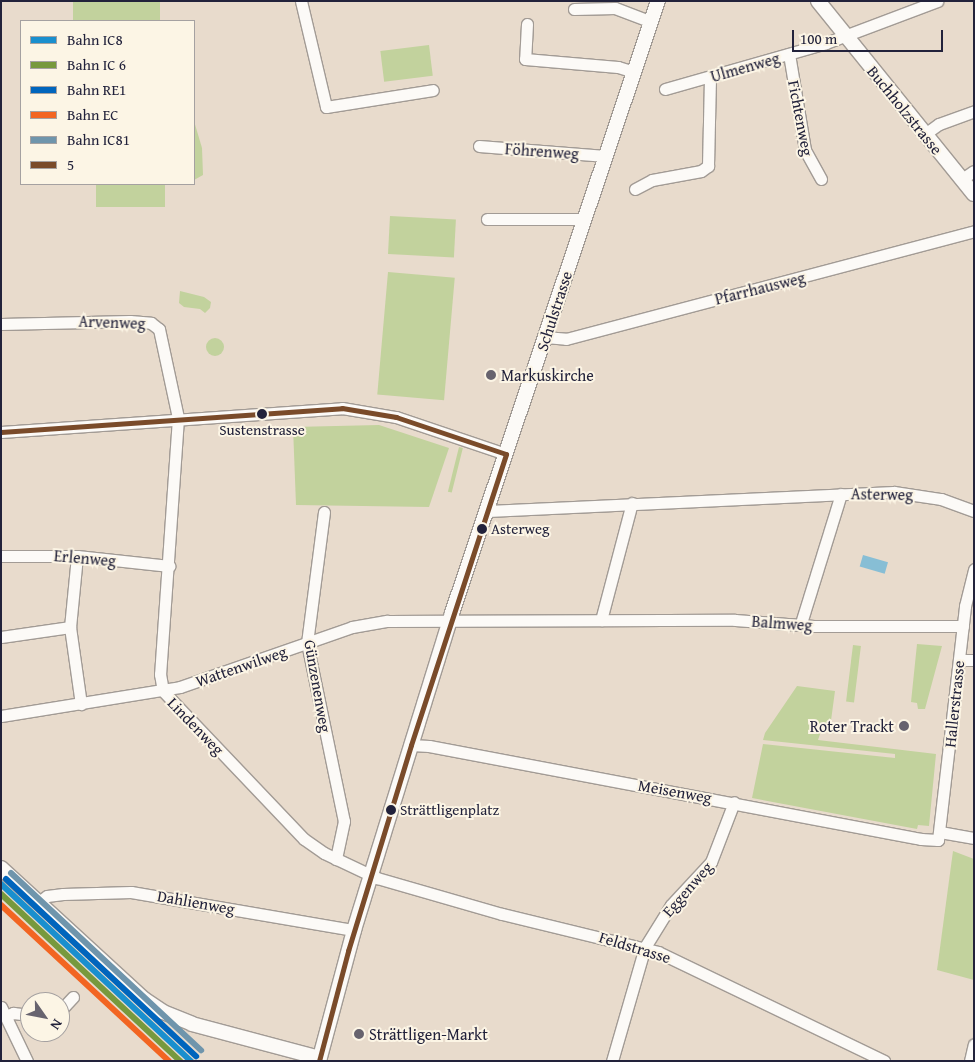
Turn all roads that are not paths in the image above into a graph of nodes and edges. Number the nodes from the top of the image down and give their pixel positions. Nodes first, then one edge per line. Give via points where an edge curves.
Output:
1 (301, 1) edge
2 (658, 1) edge
3 (818, 1) edge
4 (937, 1) edge
5 (574, 8) dead end
6 (651, 22) junction
7 (527, 24) dead end
8 (845, 35) junction
9 (789, 54) junction
10 (520, 64) dead end
11 (630, 71) junction
12 (710, 77) junction
13 (433, 90) dead end
14 (665, 90) dead end
15 (974, 111) edge
16 (925, 134) junction
17 (479, 146) dead end
18 (606, 156) junction
19 (974, 171) edge
20 (821, 179) dead end
21 (962, 179) junction
22 (635, 189) dead end
23 (974, 194) edge
24 (486, 219) dead end
25 (585, 219) junction
26 (974, 231) edge
27 (1, 324) edge
28 (545, 337) junction
29 (178, 418) junction
30 (1, 432) edge
31 (506, 454) junction
32 (840, 494) junction
33 (632, 503) junction
34 (488, 511) junction
35 (974, 511) edge
36 (324, 512) dead end
37 (1, 556) edge
38 (77, 556) junction
39 (169, 566) junction
40 (974, 569) edge
41 (602, 620) junction
42 (450, 621) junction
43 (801, 623) junction
44 (963, 626) junction
45 (70, 628) junction
46 (1, 637) edge
47 (307, 643) junction
48 (959, 660) junction
49 (974, 660) edge
50 (163, 692) junction
51 (81, 704) junction
52 (1, 716) edge
53 (411, 745) junction
54 (734, 802) junction
55 (939, 836) junction
56 (974, 838) edge
57 (336, 859) junction
58 (1, 868) edge
59 (371, 876) junction
60 (39, 902) junction
61 (354, 930) junction
62 (645, 947) junction
63 (73, 998) dead end
64 (70, 1001) edge
65 (20, 1014) edge
66 (4, 1017) edge
67 (974, 1044) edge
68 (869, 1058) edge
69 (322, 1060) edge
70 (28, 1061) edge
71 (612, 1061) edge
72 (884, 1061) edge
73 (970, 1061) edge

1 - 13 street via 326,107
2 - 6 street, Schulstrasse
3 - 8 street, Buchholzstrasse
4 - 8 street, Ulmenweg
5 - 6 street via 615,8
6 - 11 street, Schulstrasse
7 - 11 street via 525,59 605,65
8 - 9 street, Ulmenweg
8 - 16 street, Buchholzstrasse
9 - 12 street, Ulmenweg
9 - 20 street, Fichtenweg via 805,150
10 - 11 street
11 - 18 street, Schulstrasse
12 - 14 street, Ulmenweg
12 - 22 street via 708,166 701,171 652,180
15 - 16 street via 939,124
16 - 21 street, Buchholzstrasse
17 - 18 street, Föhrenweg
18 - 25 street, Schulstrasse
19 - 21 street
21 - 23 street, Buchholzstrasse
24 - 25 street
25 - 28 street, Schulstrasse
26 - 28 street, Pfarrhausweg via 566,339
27 - 29 street, Arvenweg via 88,320 156,325 162,337
28 - 31 street, Schulstrasse
29 - 30 street
29 - 31 street via 322,408 356,410 403,419
29 - 39 street, Lindenweg
31 - 34 street, Schulstrasse
32 - 33 street, Asterweg
32 - 35 street, Asterweg via 914,494 955,502
32 - 43 street
33 - 34 street, Asterweg
33 - 41 street
34 - 42 street, Schulstrasse
36 - 47 street, Günzenenweg
37 - 38 street, Erlenweg
38 - 39 street, Erlenweg
38 - 45 street
39 - 50 street, Lindenweg via 160,674
40 - 44 street, Hallerstrasse
41 - 42 street, Balmweg
41 - 43 street, Balmweg
42 - 47 street, Wattenwilweg via 366,623
42 - 53 street, Schulstrasse
43 - 44 street, Balmweg
44 - 48 street, Hallerstrasse
45 - 46 street
45 - 51 street
47 - 50 street, Wattenwilweg
47 - 57 street, Günzenenweg via 344,821
48 - 49 street
48 - 55 street, Hallerstrasse
50 - 51 street, Wattenwilweg
50 - 57 street, Lindenweg via 304,839
51 - 52 street, Wattenwilweg
53 - 54 street, Meisenweg via 432,746
53 - 59 street, Schulstrasse
54 - 55 street, Meisenweg via 921,839
54 - 62 street, Eggenweg via 711,862 671,905
55 - 56 street, Meisenweg
57 - 59 street, Lindenweg
58 - 60 street
59 - 61 street, Schulstrasse
59 - 62 street, Feldstrasse via 502,914
60 - 61 street, Dahlienweg via 47,896 63,894 131,892
60 - 69 street via 144,999 163,1012 192,1024
61 - 69 street, Schulstrasse
62 - 68 street, Feldstrasse via 674,958
62 - 71 street, Eggenweg
63 - 64 street
65 - 66 street
66 - 70 street
67 - 73 street
68 - 72 street, Feldstrasse

